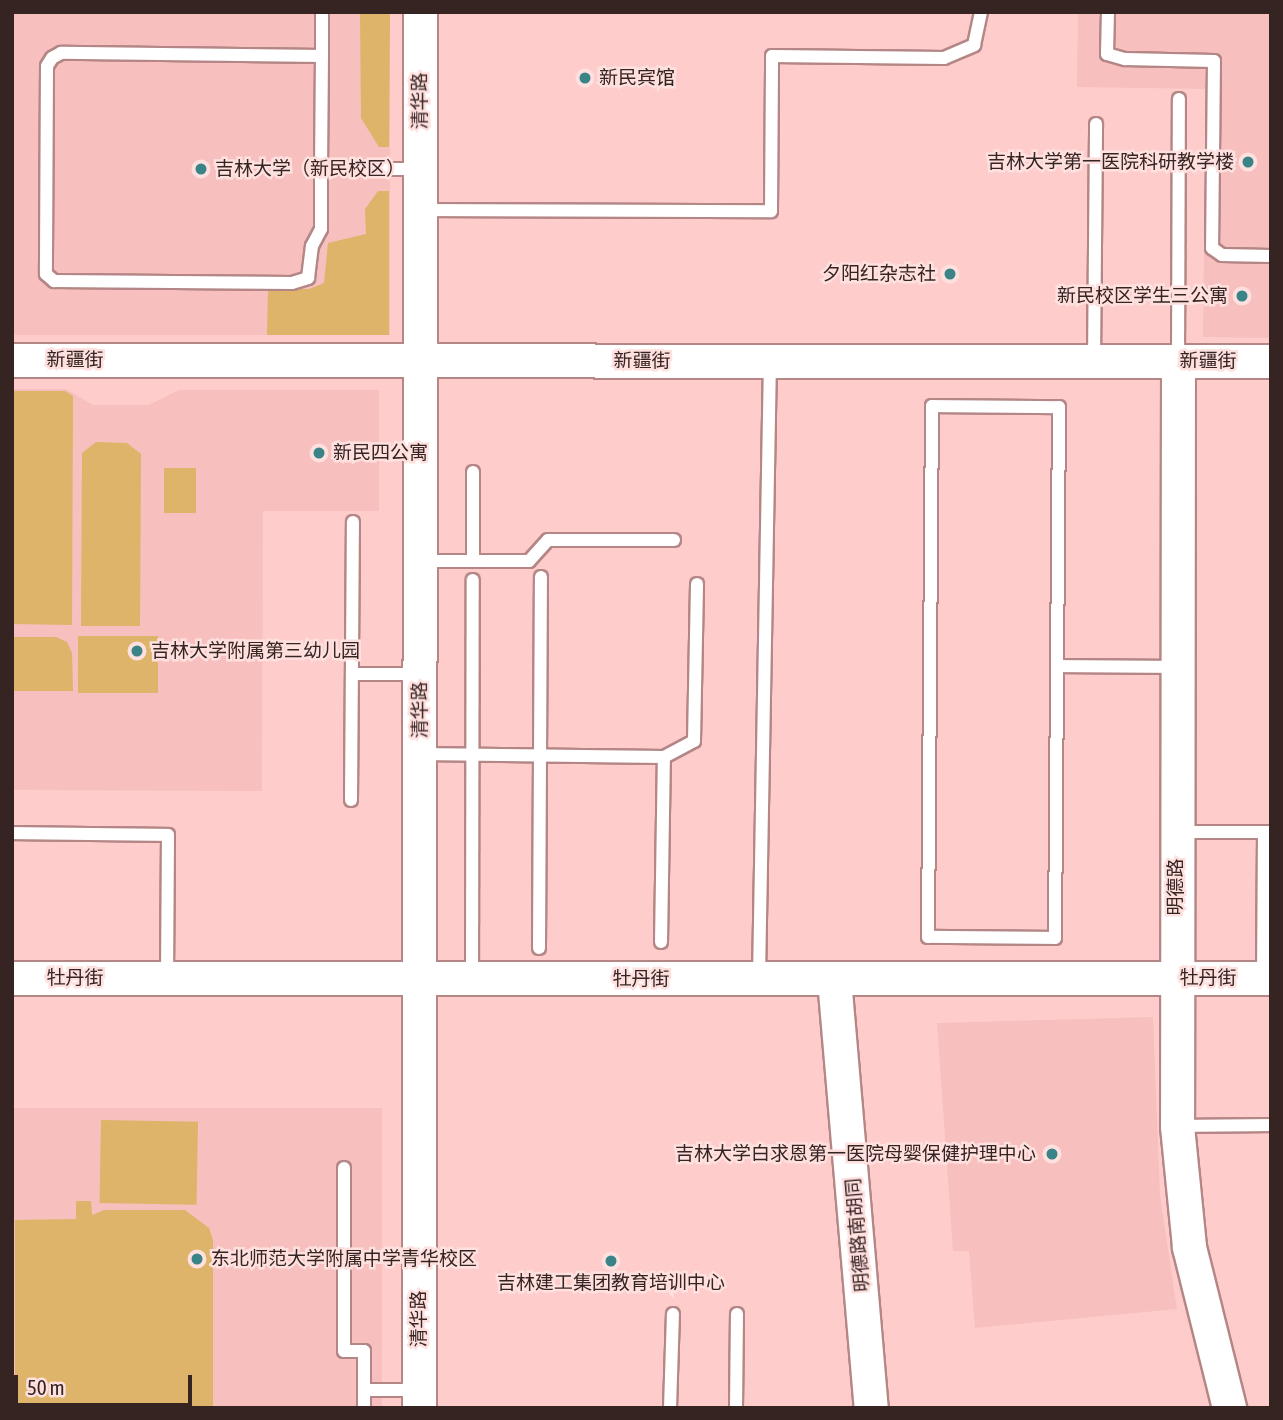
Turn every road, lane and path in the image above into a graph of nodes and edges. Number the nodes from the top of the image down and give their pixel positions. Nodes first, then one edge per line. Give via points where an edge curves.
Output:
1 (322, 12) edge
2 (420, 12) edge
3 (981, 12) edge
4 (1108, 12) edge
5 (322, 56) junction
6 (1180, 99) dead end
7 (1096, 124) dead end
8 (321, 169) junction
9 (420, 169) junction
10 (420, 210) junction
11 (1271, 256) edge
12 (12, 360) edge
13 (420, 360) junction
14 (770, 361) junction
15 (1094, 361) junction
16 (1178, 361) junction
17 (1271, 361) edge
18 (473, 472) dead end
19 (353, 522) dead end
20 (674, 540) dead end
21 (420, 561) junction
22 (473, 561) junction
23 (541, 577) dead end
24 (473, 580) dead end
25 (697, 584) dead end
26 (1057, 666) junction
27 (1177, 667) junction
28 (352, 674) junction
29 (420, 674) junction
30 (420, 754) junction
31 (472, 755) junction
32 (540, 756) junction
33 (664, 757) junction
34 (351, 800) dead end
35 (1176, 832) junction
36 (1267, 832) edge
37 (12, 833) edge
38 (661, 942) dead end
39 (539, 948) dead end
40 (12, 978) edge
41 (1176, 978) junction
42 (1267, 978) edge
43 (167, 979) junction
44 (472, 979) junction
45 (759, 979) junction
46 (834, 979) junction
47 (420, 980) junction
48 (1271, 1125) edge
49 (1177, 1126) junction
50 (344, 1168) dead end
51 (673, 1314) dead end
52 (737, 1314) dead end
53 (364, 1390) junction
54 (419, 1399) edge
55 (364, 1408) edge
56 (670, 1408) edge
57 (736, 1408) edge
58 (871, 1408) edge
59 (1229, 1408) edge

1 - 5 lane
2 - 9 street, 清华路
3 - 10 lane via 980,34 974,45 944,58 772,56 771,211
4 - 11 lane via 1107,54 1125,59 1214,61 1212,248 1222,256
5 - 8 lane
5 - 8 lane via 61,53 52,58 47,66 46,274 54,281 292,283 308,278 312,246 321,229
6 - 16 lane
7 - 15 lane
8 - 9 lane
9 - 10 street, 清华路
10 - 13 street, 清华路
12 - 13 street, 新疆街
13 - 14 street, 新疆街
13 - 21 street, 清华路
14 - 15 street, 新疆街
14 - 45 lane
15 - 16 street, 新疆街
16 - 17 street, 新疆街
16 - 27 street, 明德路
18 - 22 lane
19 - 28 lane
20 - 22 lane via 548,540 529,561
21 - 22 lane
21 - 29 street, 清华路
23 - 32 lane
24 - 31 lane
25 - 33 lane via 694,741
26 - 26 lane via 1055,938 928,937 932,406 1059,407
26 - 27 lane
27 - 35 street, 明德路
28 - 29 lane
28 - 34 lane
29 - 30 street, 清华路
30 - 31 lane
30 - 47 street, 清华路
31 - 32 lane
31 - 44 lane
32 - 33 lane
32 - 39 lane
33 - 38 lane
35 - 36 lane
35 - 41 street, 明德路
36 - 42 lane
37 - 43 lane via 168,835
40 - 43 street, 牡丹街
41 - 42 street, 牡丹街
41 - 46 street, 牡丹街
41 - 49 street, 明德路
43 - 47 street, 牡丹街
44 - 45 street, 牡丹街
44 - 47 street, 牡丹街
45 - 46 street, 牡丹街
46 - 58 street, 明德路南胡同
47 - 54 street, 清华路
48 - 49 lane
49 - 59 street, 明德路 via 1192,1259
50 - 53 lane via 344,1351 364,1351
51 - 56 lane
52 - 57 lane
53 - 54 lane
53 - 55 lane

